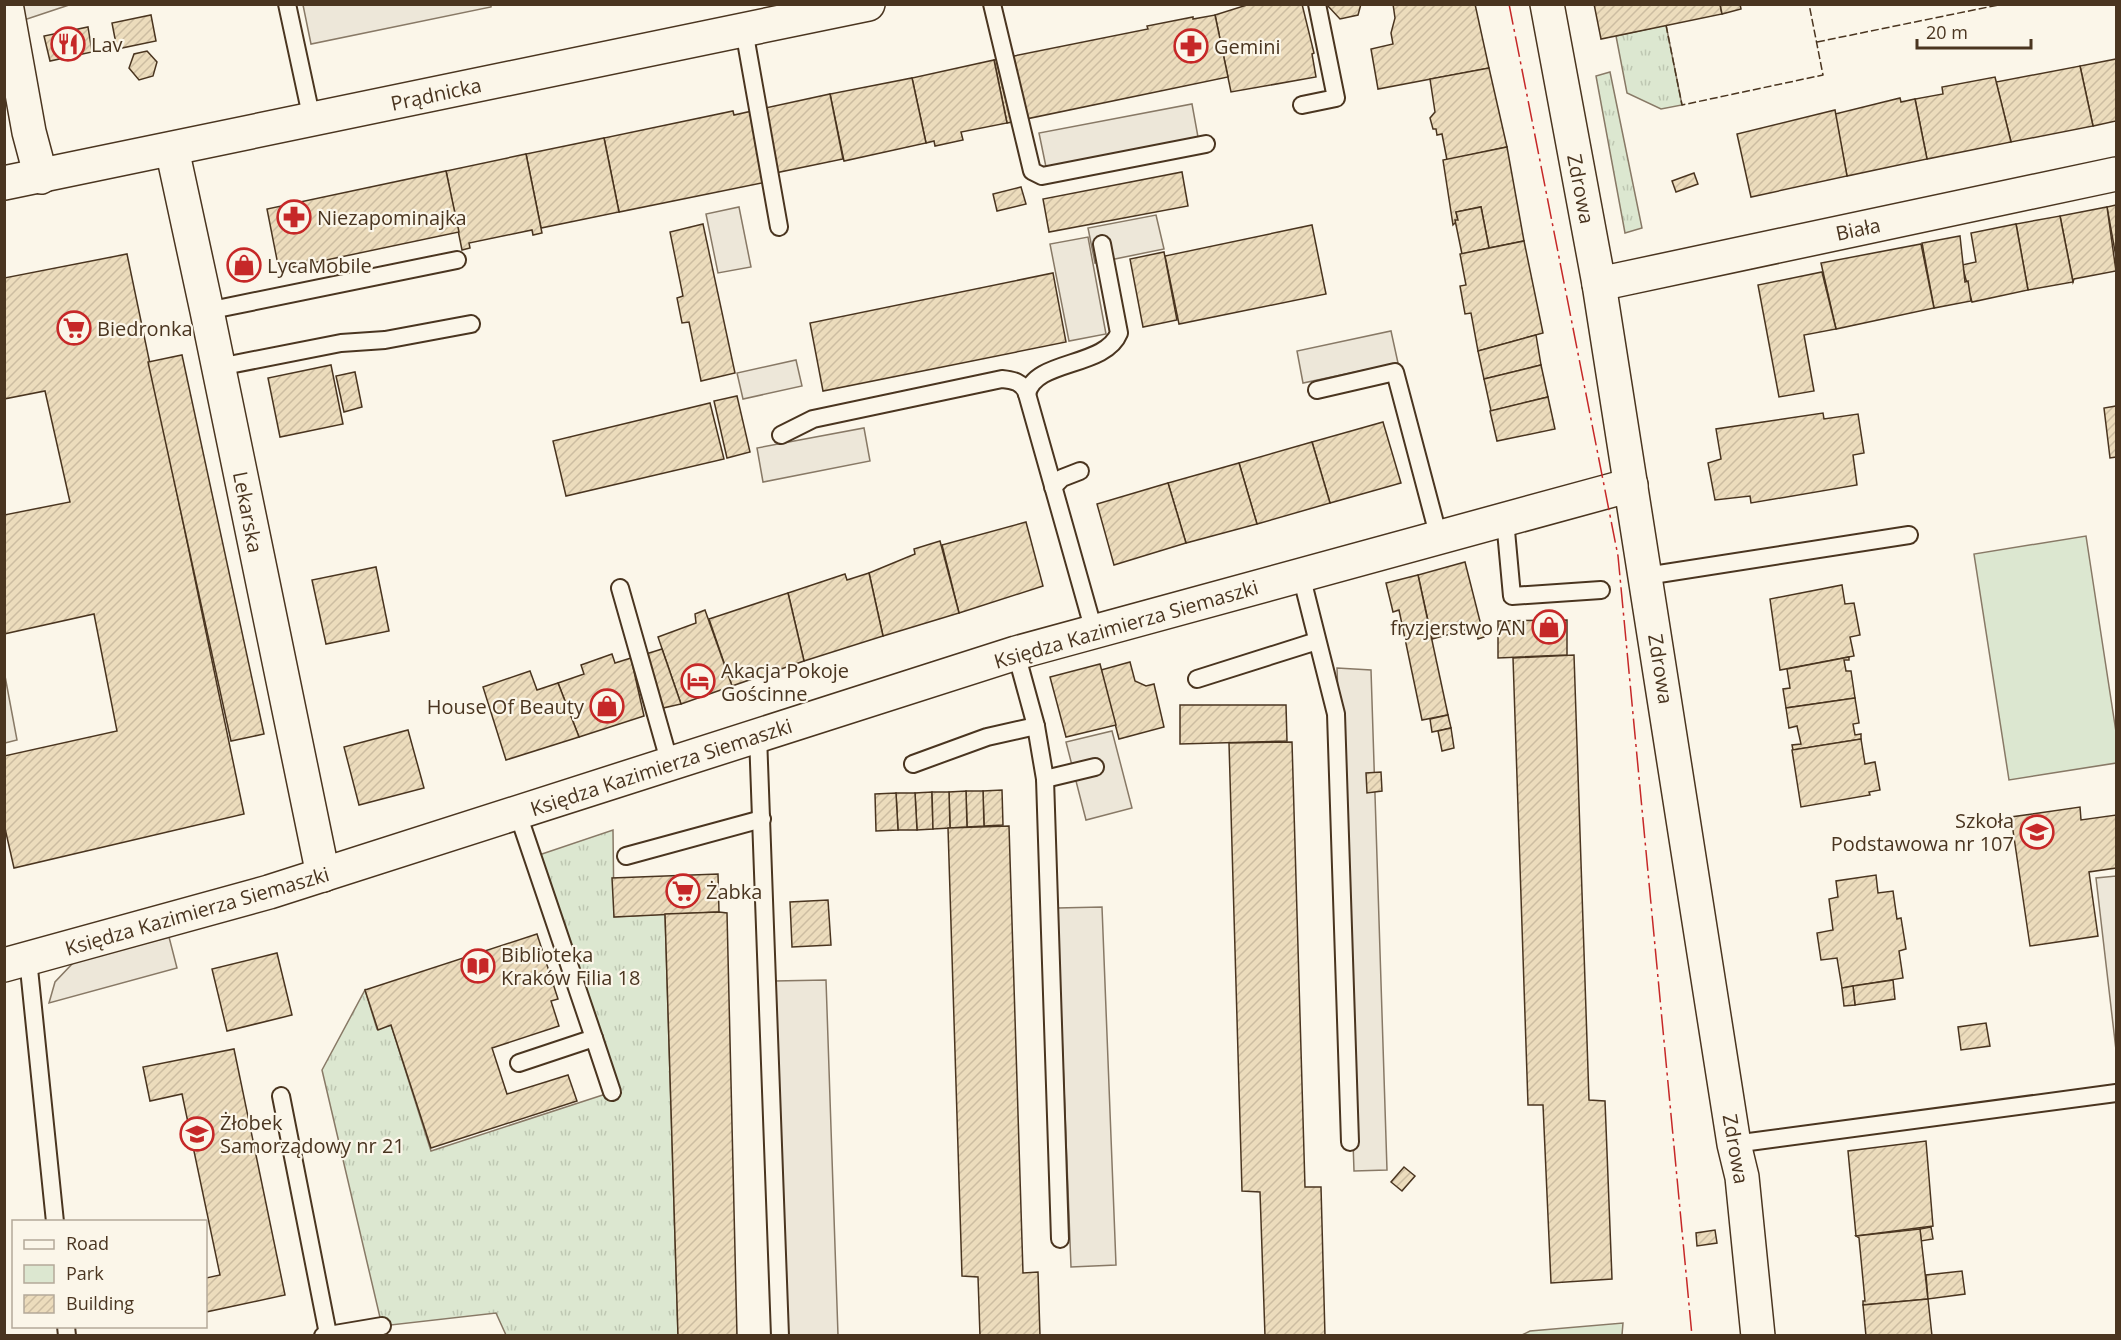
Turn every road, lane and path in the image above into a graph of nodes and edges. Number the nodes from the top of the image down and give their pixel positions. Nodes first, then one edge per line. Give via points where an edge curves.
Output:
1 (6, 4) edge
2 (287, 4) edge
3 (868, 4) edge
4 (992, 4) edge
5 (1317, 4) edge
6 (1547, 4) edge
7 (812, 10) edge
8 (744, 30) junction
9 (1302, 105) dead end
10 (312, 120) junction
11 (1206, 144) dead end
12 (172, 149) junction
13 (2116, 174) edge
14 (41, 177) junction
15 (4, 183) edge
16 (779, 227) dead end
17 (1102, 244) dead end
18 (457, 260) dead end
19 (1599, 284) junction
20 (207, 311) junction
21 (471, 324) dead end
22 (219, 367) junction
23 (1317, 390) dead end
24 (1027, 394) junction
25 (781, 435) dead end
26 (1080, 471) dead end
27 (1631, 485) junction
28 (1053, 487) junction
29 (1505, 520) junction
30 (1909, 535) dead end
31 (1439, 538) junction
32 (1302, 575) junction
33 (1647, 576) junction
34 (620, 588) dead end
35 (1601, 590) dead end
36 (1094, 631) junction
37 (1317, 641) junction
38 (1016, 653) junction
39 (1197, 679) dead end
40 (1036, 726) junction
41 (758, 736) junction
42 (669, 764) junction
43 (914, 764) dead end
44 (1095, 766) dead end
45 (1045, 779) junction
46 (518, 814) junction
47 (762, 819) junction
48 (626, 856) dead end
49 (323, 875) junction
50 (16, 962) edge
51 (594, 1038) junction
52 (519, 1063) dead end
53 (612, 1092) dead end
54 (2116, 1093) edge
55 (281, 1096) dead end
56 (1350, 1142) dead end
57 (1734, 1144) junction
58 (55, 1220) edge
59 (1060, 1239) dead end
60 (382, 1326) dead end
61 (325, 1334) edge
62 (780, 1335) edge
63 (1758, 1335) edge

1 - 14 street
2 - 10 lane
3 - 7 street, Prądnicka
4 - 11 lane via 1032,171 1042,176
5 - 9 lane via 1336,98
6 - 19 street, Zdrowa
7 - 8 street, Prądnicka
8 - 10 street, Prądnicka
8 - 16 lane
10 - 12 street, Prądnicka
12 - 14 street, Prądnicka
12 - 20 street, Lekarska
13 - 19 street, Biała
14 - 15 street, Prądnicka
17 - 24 lane via 1119,333 1116,339 1102,350 1036,379
18 - 20 lane
19 - 27 street, Zdrowa
20 - 22 street, Lekarska
21 - 22 lane via 385,340 341,343
22 - 49 street, Lekarska
23 - 31 lane via 1395,372
24 - 25 lane via 1013,380 1002,379 813,418
24 - 28 lane
26 - 28 lane via 1062,478
27 - 29 street, Księdza Kazimierza Siemaszki
27 - 33 street, Zdrowa
28 - 36 lane
29 - 31 street, Księdza Kazimierza Siemaszki
29 - 35 lane via 1512,596
30 - 33 lane
31 - 32 street, Księdza Kazimierza Siemaszki
32 - 36 street, Księdza Kazimierza Siemaszki
32 - 37 lane
33 - 57 street, Zdrowa
34 - 42 lane
36 - 38 street, Księdza Kazimierza Siemaszki
37 - 39 lane
37 - 56 lane via 1336,714
38 - 40 lane
38 - 41 street, Księdza Kazimierza Siemaszki
40 - 43 lane via 987,737
40 - 45 lane
41 - 42 street, Księdza Kazimierza Siemaszki
41 - 47 lane
42 - 46 street, Księdza Kazimierza Siemaszki
44 - 45 lane
45 - 59 lane
46 - 49 street, Księdza Kazimierza Siemaszki
46 - 51 lane
47 - 48 lane
47 - 62 lane
49 - 50 street, Księdza Kazimierza Siemaszki
50 - 58 lane
51 - 52 lane
51 - 53 lane
54 - 57 lane
55 - 61 lane
57 - 63 street, Zdrowa via 1742,1177
60 - 61 lane

